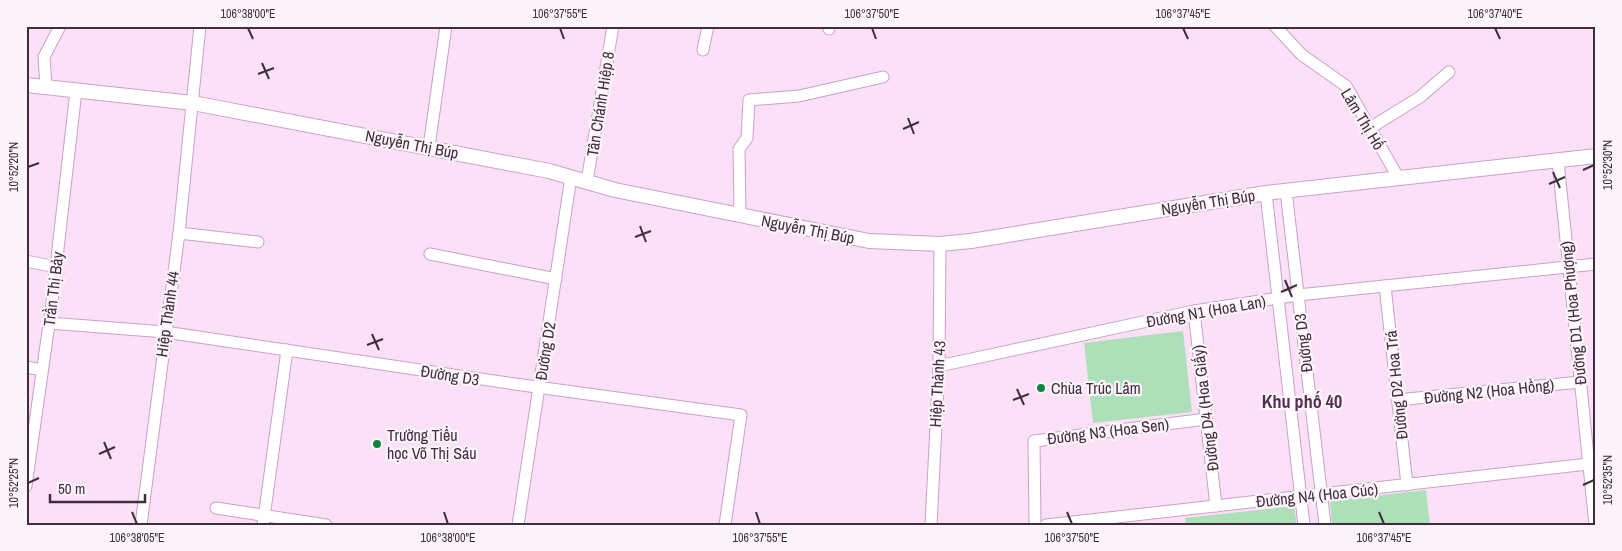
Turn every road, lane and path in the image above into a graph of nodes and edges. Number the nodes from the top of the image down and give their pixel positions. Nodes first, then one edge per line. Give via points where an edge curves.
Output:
1 (60, 26) edge
2 (200, 26) edge
3 (446, 26) edge
4 (613, 26) edge
5 (708, 26) edge
6 (1276, 26) edge
7 (703, 50) dead end
8 (1449, 72) dead end
9 (883, 77) dead end
10 (26, 85) edge
11 (46, 86) junction
12 (76, 91) junction
13 (193, 103) junction
14 (1370, 128) junction
15 (430, 148) junction
16 (1596, 156) edge
17 (1558, 161) junction
18 (571, 176) junction
19 (1399, 179) junction
20 (587, 181) junction
21 (1286, 191) junction
22 (1266, 193) junction
23 (740, 215) junction
24 (179, 233) junction
25 (258, 242) dead end
26 (940, 244) junction
27 (430, 254) dead end
28 (26, 261) edge
29 (1596, 264) edge
30 (1568, 266) junction
31 (56, 267) junction
32 (556, 279) junction
33 (1385, 286) junction
34 (1298, 295) junction
35 (1279, 298) junction
36 (1194, 311) junction
37 (49, 323) junction
38 (165, 332) junction
39 (287, 350) junction
40 (939, 366) junction
41 (26, 367) edge
42 (42, 370) junction
43 (1580, 382) junction
44 (540, 388) junction
45 (1397, 400) junction
46 (1206, 419) junction
47 (1588, 464) junction
48 (1407, 484) junction
49 (26, 486) edge
50 (1321, 494) junction
51 (1302, 496) junction
52 (1216, 506) junction
53 (216, 508) dead end
54 (264, 520) edge
55 (141, 525) edge
56 (326, 525) edge
57 (518, 525) edge
58 (725, 525) edge
59 (931, 525) edge
60 (1035, 525) edge
61 (1046, 525) edge
62 (1304, 525) edge
63 (1324, 525) edge
64 (1595, 525) edge

1 - 11 street via 44,57
2 - 13 street, Hiệp Thành 44
3 - 15 street
4 - 20 street, Tân Chánh Hiệp 8
5 - 7 street
6 - 14 street, Lâm Thị Hố via 1302,55 1346,86
8 - 14 street via 1420,97
9 - 23 street via 780,98 749,100 747,138 739,149
10 - 11 street, Nguyễn Thị Búp
11 - 12 street, Nguyễn Thị Búp
12 - 13 street, Nguyễn Thị Búp
12 - 31 street, Trần Thị Bảy
13 - 15 street, Nguyễn Thị Búp
13 - 24 street, Hiệp Thành 44
14 - 19 street, Lâm Thị Hố
15 - 18 street, Nguyễn Thị Búp
16 - 17 street, Nguyễn Thị Búp
17 - 19 street, Nguyễn Thị Búp
17 - 30 street, Đường D1 (Hoa Phượng)
18 - 20 street, Nguyễn Thị Búp
18 - 32 street, Đường D2
19 - 21 street, Nguyễn Thị Búp
20 - 23 street, Nguyễn Thị Búp via 615,190
21 - 22 street, Nguyễn Thị Búp
21 - 34 street, Đường D3
22 - 26 street, Nguyễn Thị Búp
22 - 35 street, Đường D3
23 - 26 street, Nguyễn Thị Búp via 869,241
24 - 25 street
24 - 38 street, Hiệp Thành 44
26 - 40 street, Hiệp Thành 43
27 - 32 street
28 - 31 street
29 - 30 street, Đường N1 (Hoa Lan)
30 - 33 street, Đường N1 (Hoa Lan)
30 - 43 street, Đường D1 (Hoa Phượng)
31 - 37 street, Trần Thị Bảy
32 - 44 street, Đường D2
33 - 34 street, Đường N1 (Hoa Lan)
33 - 45 street, Đường D2 Hoa Trá
34 - 35 street, Đường N1 (Hoa Lan)
34 - 50 street, Đường D3
35 - 36 street, Đường N1 (Hoa Lan)
35 - 51 street, Đường D3
36 - 40 street, Đường N1 (Hoa Lan)
36 - 46 street, Đường D4 (Hoa Giấy)
37 - 38 street, Đường D3
37 - 42 street, Trần Thị Bảy
38 - 39 street, Đường D3
38 - 55 street, Hiệp Thành 44
39 - 44 street, Đường D3
39 - 54 street
40 - 59 street, Hiệp Thành 43
41 - 42 street
42 - 49 street, Trần Thị Bảy
43 - 45 street, Đường N2 (Hoa Hồng)
43 - 47 street, Đường D1 (Hoa Phượng)
44 - 57 street, Đường D2
44 - 58 street, Đường D3 via 742,415
45 - 48 street, Đường D2 Hoa Trá
46 - 52 street, Đường D4 (Hoa Giấy)
46 - 60 street, Đường N3 (Hoa Sen) via 1034,440
47 - 48 street, Đường N4 (Hoa Cúc)
47 - 64 street, Đường D1 (Hoa Phượng)
48 - 50 street, Đường N4 (Hoa Cúc)
50 - 51 street, Đường N4 (Hoa Cúc)
50 - 63 street, Đường D3
51 - 52 street, Đường N4 (Hoa Cúc)
51 - 62 street, Đường D3
52 - 61 street, Đường N4 (Hoa Cúc)
53 - 54 street
54 - 56 street

